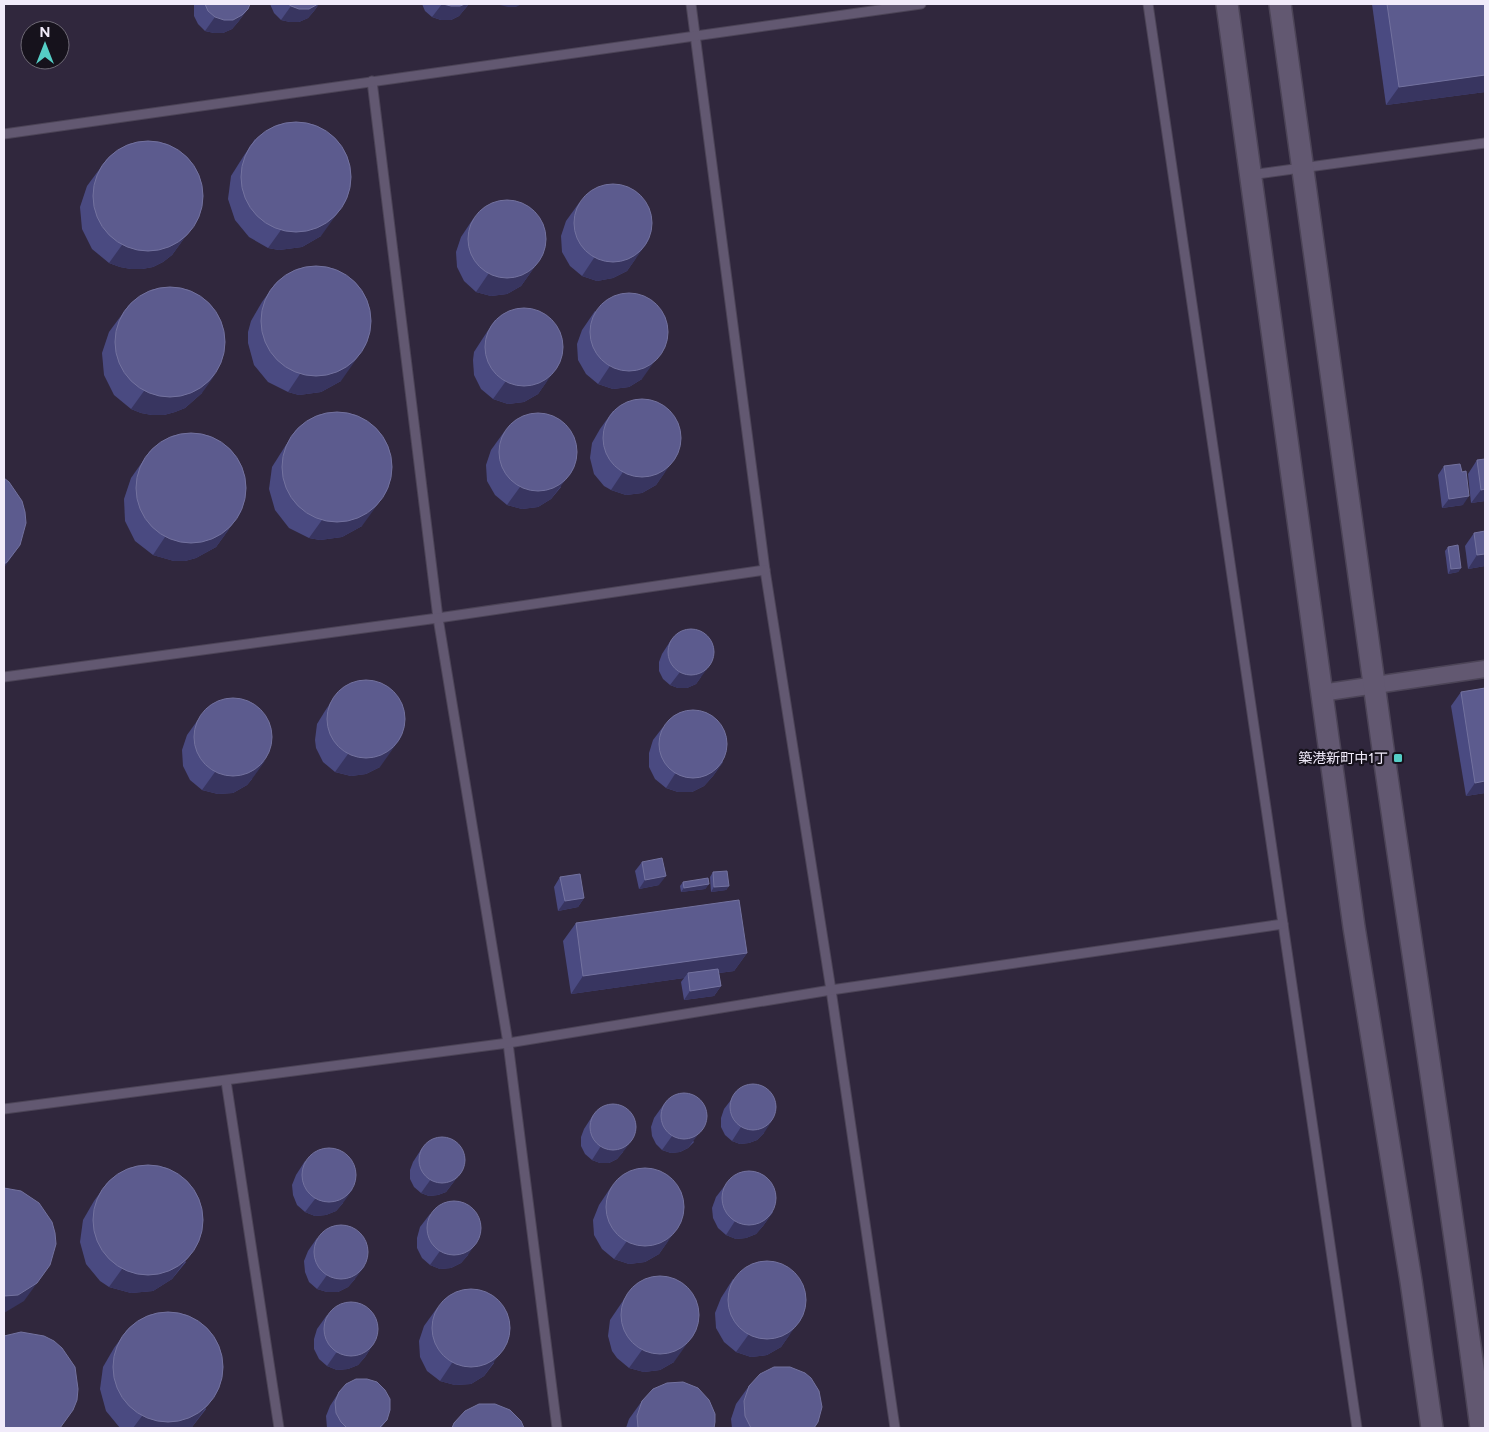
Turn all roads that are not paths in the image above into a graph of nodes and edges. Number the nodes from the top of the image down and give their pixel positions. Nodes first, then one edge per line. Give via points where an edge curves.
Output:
1 (691, 4) edge
2 (921, 4) edge
3 (1148, 4) edge
4 (1227, 4) edge
5 (1280, 4) edge
6 (695, 36) junction
7 (372, 81) junction
8 (4, 134) edge
9 (1485, 143) edge
10 (1302, 167) junction
11 (1250, 174) junction
12 (765, 570) junction
13 (438, 618) junction
14 (1485, 669) edge
15 (4, 677) edge
16 (1374, 686) junction
17 (1321, 693) junction
18 (1283, 924) junction
19 (831, 990) junction
20 (508, 1043) junction
21 (226, 1081) junction
22 (4, 1109) edge
23 (279, 1428) edge
24 (557, 1428) edge
25 (895, 1428) edge
26 (1357, 1428) edge
27 (1432, 1428) edge
28 (1481, 1428) edge

1 - 6 lane
2 - 6 lane
3 - 18 lane
4 - 11 street
5 - 10 street
6 - 7 lane
6 - 12 lane
7 - 8 lane
7 - 13 lane
9 - 10 lane
10 - 11 lane
10 - 16 street
11 - 17 street
12 - 13 lane
12 - 19 lane
13 - 15 lane
13 - 20 lane
14 - 16 street
16 - 17 street
16 - 28 street
17 - 27 street
18 - 19 lane
18 - 26 lane
19 - 20 lane
19 - 25 lane
20 - 21 lane
20 - 24 lane
21 - 22 lane
21 - 23 lane

